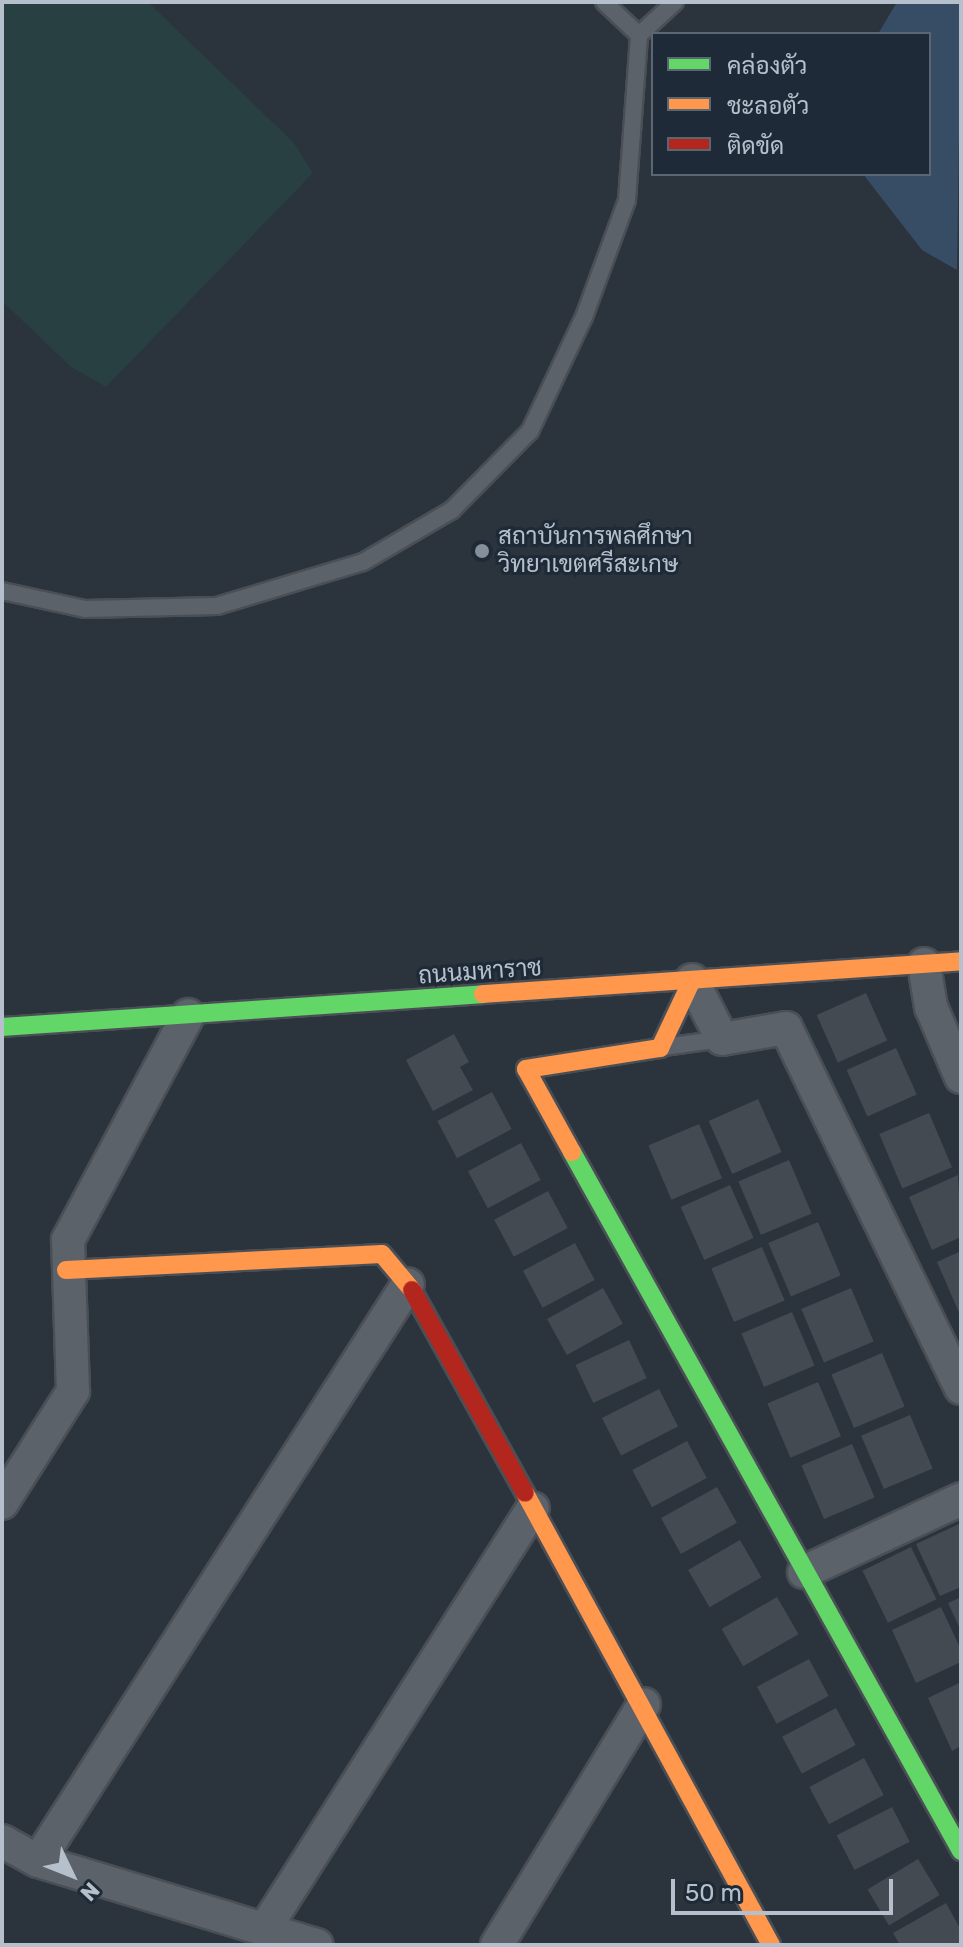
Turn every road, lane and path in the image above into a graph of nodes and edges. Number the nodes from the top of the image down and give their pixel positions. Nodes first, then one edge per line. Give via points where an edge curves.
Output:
1 (604, 2) edge
2 (675, 2) edge
3 (639, 35) junction
4 (2, 591) edge
5 (961, 961) edge
6 (924, 964) junction
7 (692, 980) junction
8 (188, 1015) junction
9 (2, 1027) edge
10 (722, 1039) junction
11 (660, 1048) junction
12 (961, 1077) edge
13 (66, 1270) junction
14 (408, 1284) junction
15 (961, 1388) edge
16 (961, 1499) edge
17 (2, 1503) edge
18 (533, 1508) junction
19 (804, 1572) junction
20 (644, 1704) junction
21 (2, 1841) edge
22 (961, 1851) edge
23 (38, 1861) junction
24 (264, 1930) junction
25 (317, 1945) edge
26 (497, 1945) edge
27 (771, 1945) edge

1 - 3 lane
2 - 3 lane
3 - 4 lane via 627,200 584,317 530,431 452,510 363,562 217,606 85,609
5 - 6 street, ถนนมหาราช
6 - 7 street, ถนนมหาราช
6 - 12 street via 931,1007
7 - 8 street, ถนนมหาราช
7 - 10 street
7 - 11 street
8 - 9 street, ถนนมหาราช
8 - 13 street via 68,1240
10 - 11 lane
10 - 15 street via 786,1028
11 - 19 street via 526,1069
13 - 14 street via 382,1254
13 - 17 street via 73,1391
14 - 18 street
14 - 23 street
16 - 19 street
18 - 20 street
18 - 24 street
19 - 22 street
20 - 26 street
20 - 27 street
21 - 23 street
23 - 24 street
24 - 25 street

